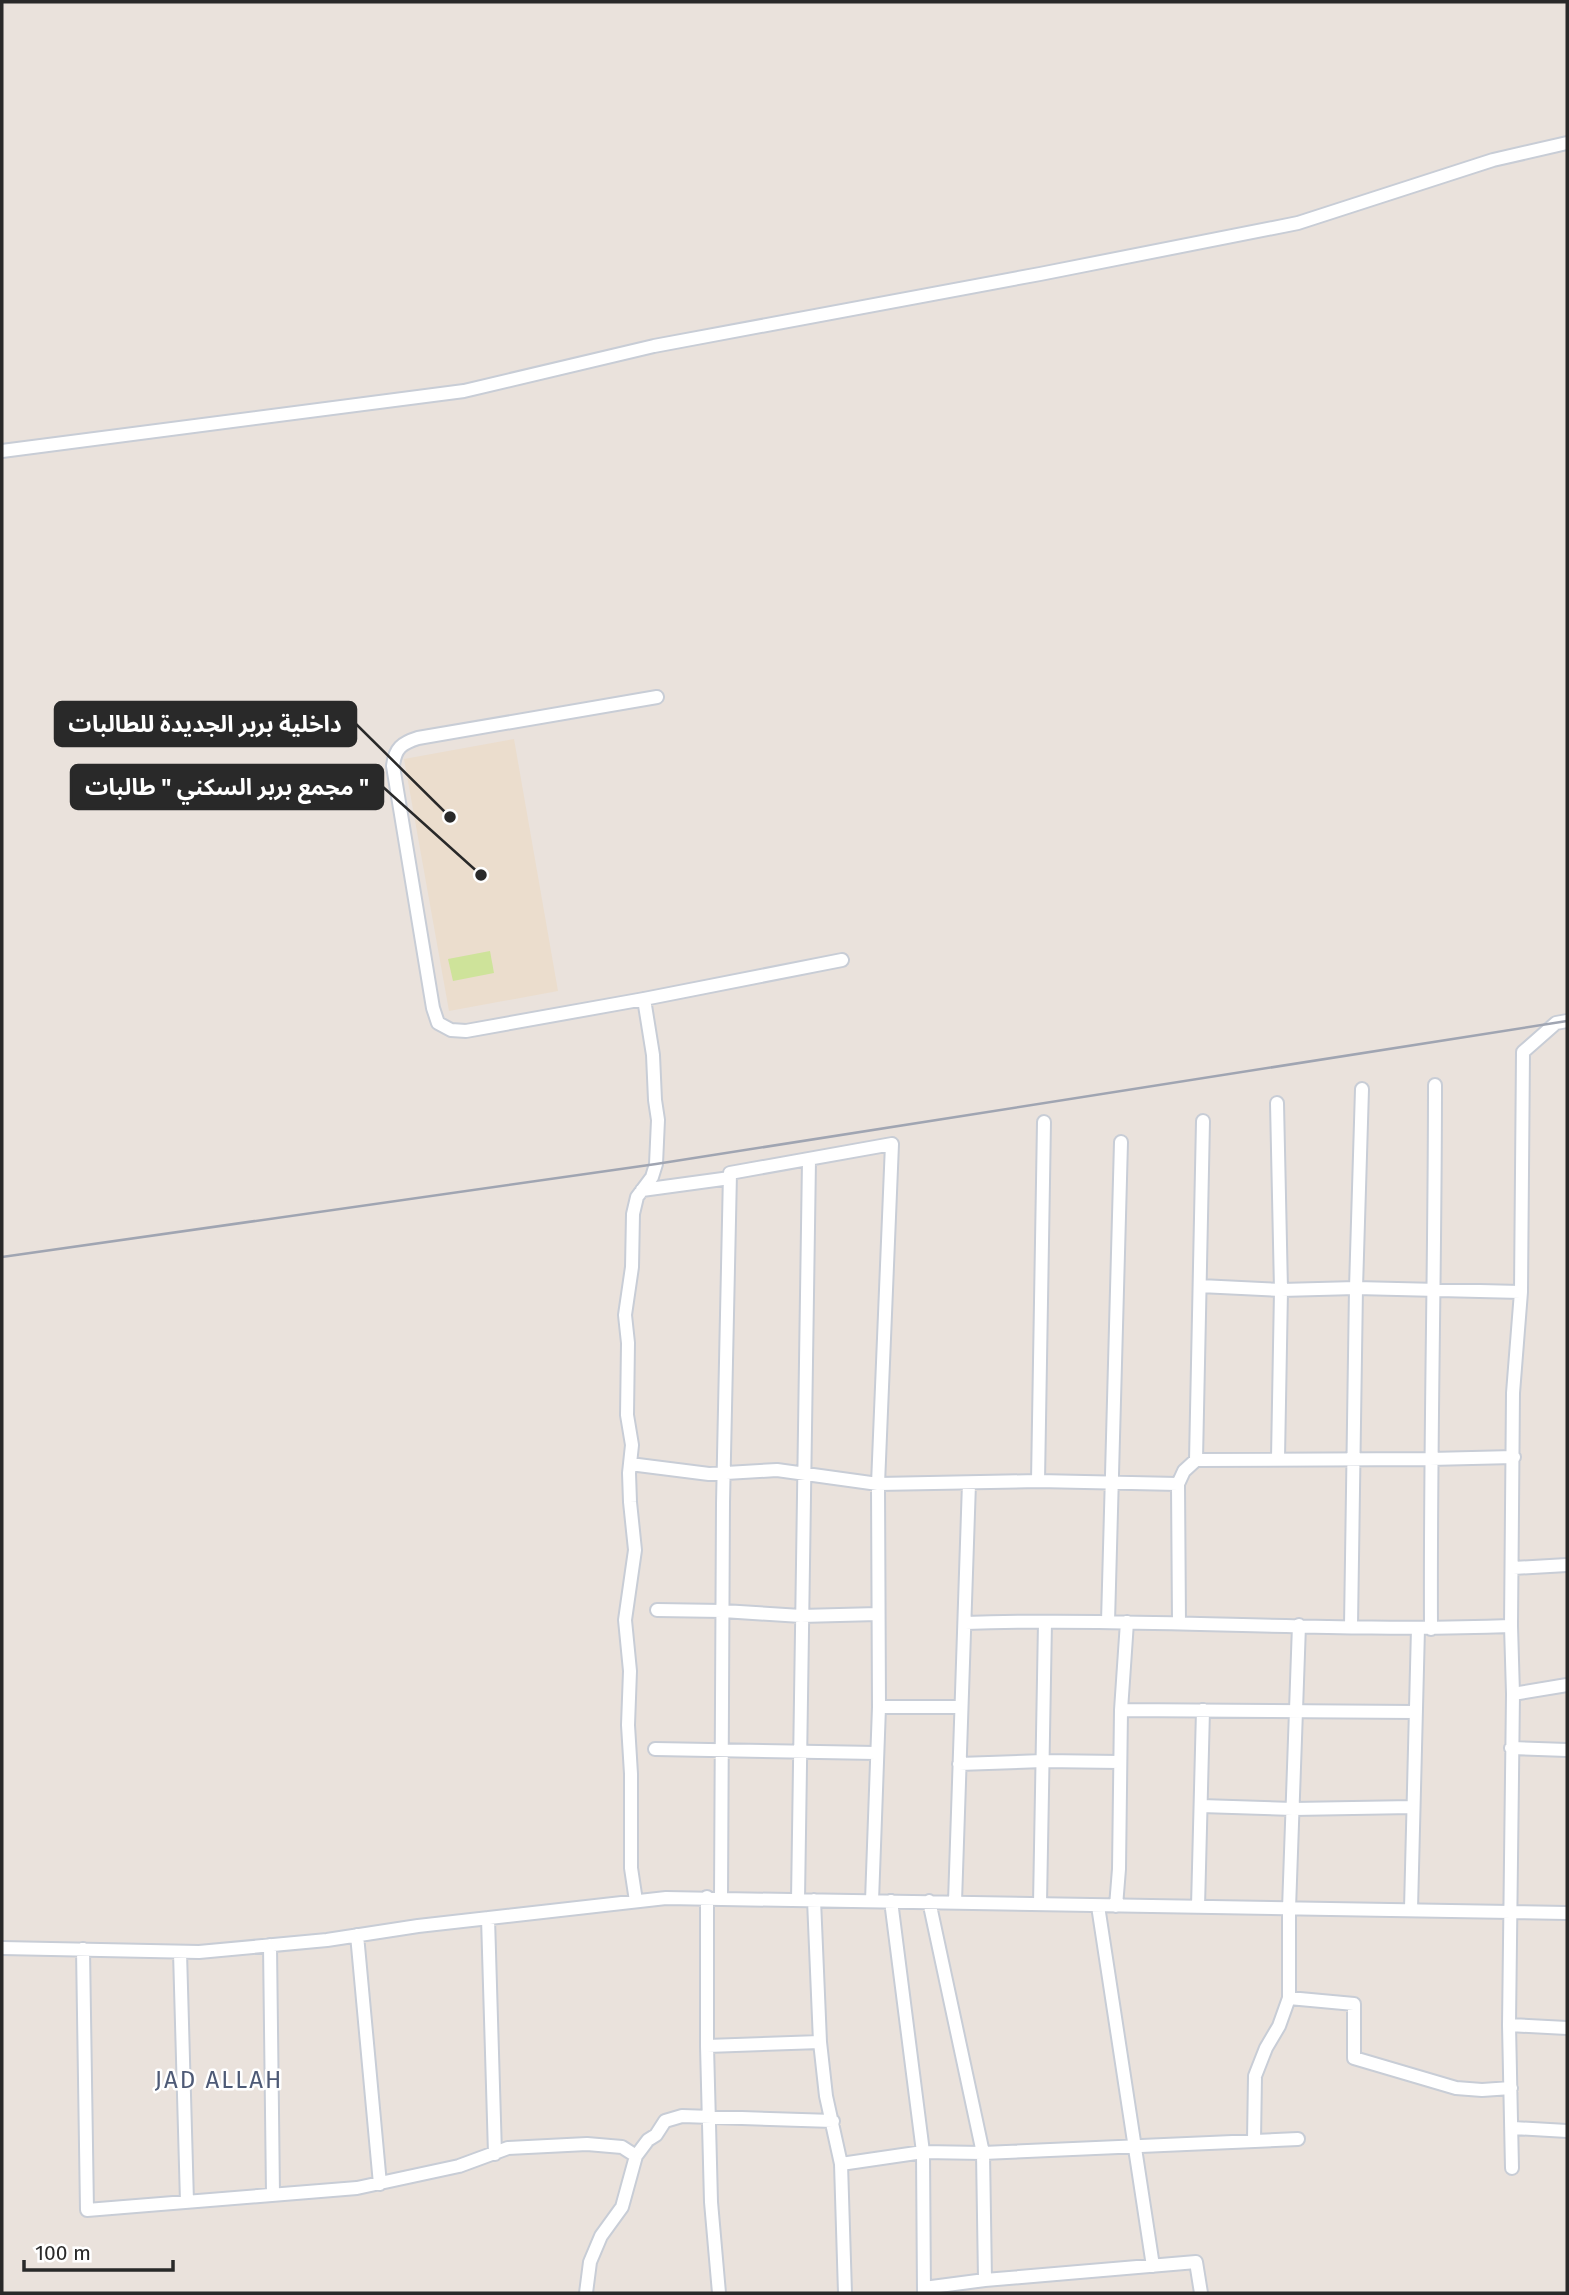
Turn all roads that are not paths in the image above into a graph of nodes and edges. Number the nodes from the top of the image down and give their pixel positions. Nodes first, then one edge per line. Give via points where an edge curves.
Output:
1 (1567, 143) edge
2 (2, 451) edge
3 (657, 697) dead end
4 (842, 960) dead end
5 (644, 999) junction
6 (1567, 1021) edge
7 (1435, 1085) dead end
8 (1362, 1089) dead end
9 (1277, 1103) dead end
10 (1203, 1121) dead end
11 (1044, 1122) dead end
12 (1121, 1142) dead end
13 (809, 1160) junction
14 (730, 1178) junction
15 (642, 1190) junction
16 (1200, 1286) junction
17 (1356, 1288) junction
18 (1281, 1290) junction
19 (1435, 1292) junction
20 (1521, 1292) junction
21 (1514, 1457) junction
22 (1278, 1458) junction
23 (1354, 1459) junction
24 (1430, 1459) junction
25 (1196, 1460) junction
26 (630, 1464) junction
27 (724, 1474) junction
28 (803, 1474) junction
29 (1038, 1481) junction
30 (969, 1483) junction
31 (878, 1484) junction
32 (1112, 1484) junction
33 (1178, 1484) junction
34 (1567, 1565) edge
35 (1513, 1567) junction
36 (657, 1611) dead end
37 (723, 1611) junction
38 (878, 1614) junction
39 (801, 1616) junction
40 (1045, 1622) junction
41 (1108, 1622) junction
42 (1127, 1622) junction
43 (965, 1623) junction
44 (1179, 1623) junction
45 (1299, 1625) junction
46 (1351, 1626) junction
47 (1511, 1626) junction
48 (1424, 1628) junction
49 (1567, 1685) edge
50 (1513, 1694) junction
51 (879, 1707) junction
52 (960, 1707) junction
53 (1122, 1710) junction
54 (1203, 1710) junction
55 (1297, 1710) junction
56 (1416, 1712) junction
57 (1511, 1748) junction
58 (655, 1749) dead end
59 (723, 1749) junction
60 (1567, 1750) edge
61 (799, 1752) junction
62 (876, 1753) junction
63 (1043, 1761) junction
64 (1120, 1762) junction
65 (959, 1765) junction
66 (1201, 1806) junction
67 (1413, 1807) junction
68 (1293, 1808) junction
69 (714, 1898) junction
70 (798, 1900) junction
71 (814, 1900) junction
72 (636, 1901) junction
73 (873, 1901) junction
74 (891, 1901) junction
75 (929, 1901) junction
76 (955, 1902) junction
77 (1040, 1904) junction
78 (1098, 1906) junction
79 (1116, 1906) junction
80 (1198, 1907) junction
81 (1289, 1909) junction
82 (1411, 1909) junction
83 (1510, 1911) junction
84 (1567, 1913) edge
85 (488, 1918) junction
86 (357, 1935) junction
87 (270, 1945) junction
88 (2, 1948) edge
89 (83, 1950) junction
90 (180, 1952) junction
91 (1289, 1997) junction
92 (1508, 2025) junction
93 (1567, 2028) edge
94 (820, 2042) junction
95 (707, 2046) junction
96 (1511, 2088) junction
97 (710, 2119) junction
98 (833, 2121) junction
99 (1513, 2129) junction
100 (1567, 2131) edge
101 (1297, 2138) dead end
102 (1254, 2140) junction
103 (1133, 2146) junction
104 (923, 2152) junction
105 (983, 2153) junction
106 (495, 2154) junction
107 (636, 2156) junction
108 (841, 2164) junction
109 (1512, 2168) dead end
110 (380, 2184) junction
111 (272, 2195) junction
112 (187, 2202) junction
113 (1153, 2266) junction
114 (985, 2280) junction
115 (924, 2290) edge
116 (586, 2293) edge
117 (719, 2293) edge
118 (845, 2293) edge
119 (1201, 2293) edge

1 - 2 street via 1493,160 1298,223 654,346 464,391
3 - 5 street via 418,738 402,744 393,766 439,1023 466,1031
4 - 5 street
5 - 15 street via 659,1120 656,1164
6 - 20 street via 1556,1023 1523,1052
7 - 19 street
8 - 17 street
9 - 18 street
10 - 16 street
11 - 29 street
12 - 32 street
13 - 14 street via 730,1173
13 - 28 street
13 - 31 street via 892,1144
14 - 15 street
14 - 27 street
15 - 26 street via 633,1214 625,1315
16 - 18 street
16 - 25 street
17 - 18 street
17 - 19 street
17 - 23 street
18 - 22 street
19 - 20 street
19 - 24 street
20 - 21 street via 1513,1393
21 - 24 street
21 - 35 street
22 - 23 street
22 - 25 street
23 - 24 street
23 - 46 street
24 - 48 street
25 - 33 street
26 - 27 street
26 - 72 street via 635,1550 625,1620 630,1671 631,1868
27 - 28 street
27 - 37 street
28 - 31 street
28 - 39 street
29 - 30 street
29 - 32 street
30 - 31 street
30 - 43 street
31 - 38 street
32 - 33 street
32 - 41 street
33 - 44 street
34 - 35 street
35 - 47 street
36 - 37 street
37 - 39 street
37 - 59 street
38 - 39 street
38 - 51 street
39 - 61 street
40 - 41 street
40 - 43 street
40 - 63 street
41 - 42 street
42 - 44 street
42 - 53 street
43 - 52 street
44 - 45 street
45 - 46 street
45 - 55 street
46 - 48 street
47 - 48 street
47 - 50 street
48 - 56 street
49 - 50 street
50 - 57 street
51 - 52 street
51 - 62 street
52 - 65 street
53 - 54 street
53 - 64 street
54 - 55 street
54 - 66 street
55 - 56 street
55 - 68 street
56 - 67 street
57 - 60 street
57 - 83 street
58 - 59 street
59 - 61 street
59 - 69 street
61 - 62 street
61 - 70 street
62 - 73 street
63 - 64 street
63 - 65 street
63 - 77 street
64 - 79 street
65 - 76 street
66 - 68 street
66 - 80 street
67 - 68 street
67 - 82 street
68 - 81 street
69 - 70 street
69 - 72 street
69 - 95 street
70 - 71 street
71 - 73 street
71 - 94 street
72 - 85 street
73 - 74 street
74 - 75 street
74 - 104 street
75 - 76 street
75 - 105 street
76 - 77 street
77 - 78 street
78 - 79 street
78 - 103 street
79 - 80 street
80 - 81 street
81 - 82 street
81 - 91 street
82 - 83 street
83 - 84 street
83 - 92 street
85 - 86 street
85 - 106 street
86 - 87 street
86 - 110 street
87 - 90 street
87 - 111 street
88 - 89 street
89 - 90 street
89 - 112 street via 87,2210
90 - 112 street
91 - 96 street via 1354,2004 1354,2058 1363,2062 1455,2088
91 - 102 street via 1255,2076
92 - 93 street
92 - 96 street
94 - 95 street
94 - 98 street
95 - 97 street
96 - 99 street
97 - 98 street
97 - 107 street via 682,2116 665,2121
97 - 117 street
98 - 108 street
99 - 100 street
99 - 109 street
101 - 102 street
102 - 103 street
103 - 105 street
103 - 113 street
104 - 105 street
104 - 108 street
104 - 115 street
105 - 114 street
106 - 107 street via 508,2148 587,2144 622,2147
106 - 110 street
107 - 116 street via 622,2207 601,2236 590,2262
108 - 118 street
110 - 111 street
111 - 112 street
113 - 114 street
113 - 119 street via 1196,2262
114 - 115 street

